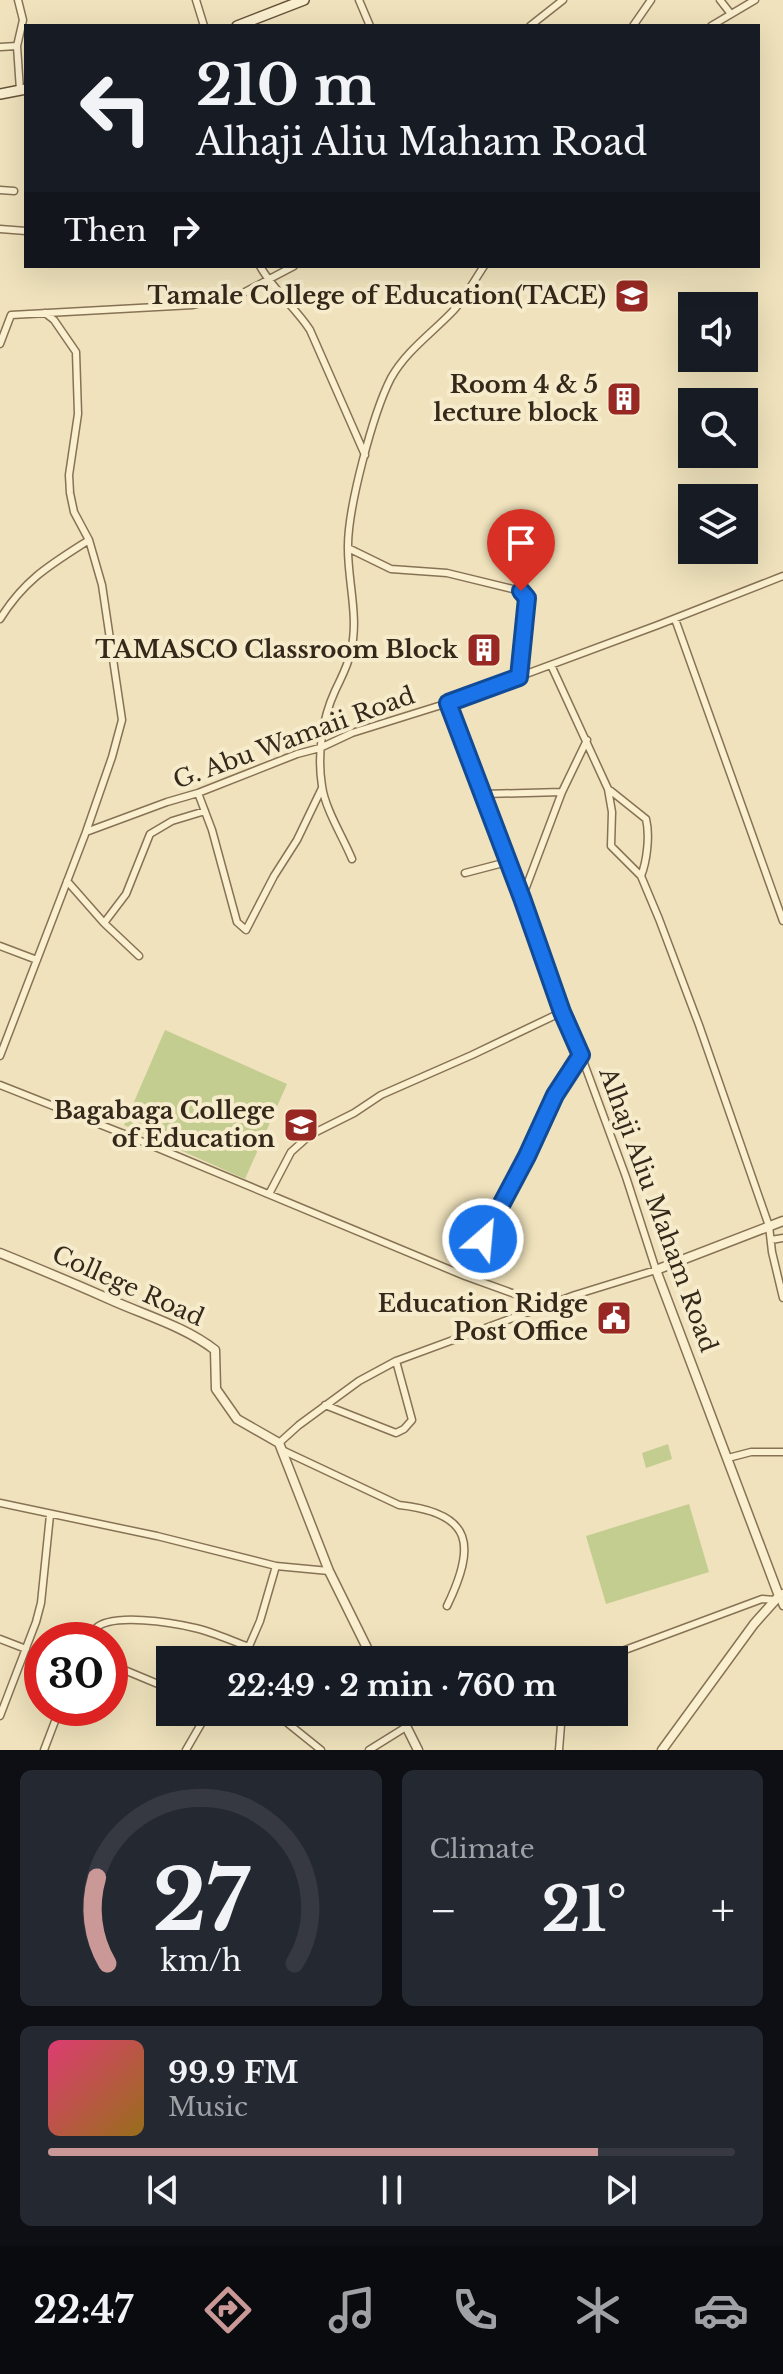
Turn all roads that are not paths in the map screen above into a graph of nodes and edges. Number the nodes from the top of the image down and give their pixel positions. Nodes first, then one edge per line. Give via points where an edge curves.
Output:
1 (18, 0) edge
2 (196, 0) edge
3 (304, 0) edge
4 (359, 0) edge
5 (563, 0) edge
6 (651, 0) edge
7 (720, 0) edge
8 (755, 0) edge
9 (279, 5) edge
10 (731, 14) junction
11 (203, 24) edge
12 (241, 24) edge
13 (369, 24) edge
14 (533, 24) edge
15 (634, 24) edge
16 (714, 24) edge
17 (17, 46) junction
18 (0, 47) edge
19 (23, 89) edge
20 (0, 94) edge
21 (0, 190) edge
22 (14, 191) dead end
23 (0, 229) edge
24 (24, 231) edge
25 (261, 268) edge
26 (290, 268) edge
27 (483, 268) edge
28 (268, 280) junction
29 (45, 313) junction
30 (0, 344) edge
31 (365, 455) junction
32 (89, 540) junction
33 (348, 547) junction
34 (783, 576) edge
35 (0, 619) edge
36 (675, 619) junction
37 (551, 665) junction
38 (519, 677) junction
39 (448, 703) junction
40 (587, 740) junction
41 (320, 748) junction
42 (322, 788) junction
43 (608, 789) junction
44 (562, 792) junction
45 (198, 793) junction
46 (484, 794) junction
47 (205, 811) junction
48 (86, 832) junction
49 (352, 859) dead end
50 (507, 862) junction
51 (465, 873) dead end
52 (641, 876) junction
53 (67, 881) junction
54 (522, 898) junction
55 (783, 921) edge
56 (104, 923) junction
57 (0, 946) edge
58 (139, 956) dead end
59 (37, 960) junction
60 (562, 1012) junction
61 (581, 1055) junction
62 (0, 1056) edge
63 (0, 1085) edge
64 (269, 1194) junction
65 (783, 1221) edge
66 (769, 1226) junction
67 (783, 1238) edge
68 (771, 1240) junction
69 (0, 1253) edge
70 (656, 1270) junction
71 (465, 1276) junction
72 (783, 1298) edge
73 (546, 1306) junction
74 (396, 1361) junction
75 (325, 1405) junction
76 (280, 1447) junction
77 (783, 1452) edge
78 (728, 1458) junction
79 (0, 1503) edge
80 (50, 1515) junction
81 (276, 1566) junction
82 (329, 1571) junction
83 (779, 1596) edge
84 (447, 1606) dead end
85 (783, 1606) edge
86 (36, 1622) edge
87 (112, 1622) edge
88 (0, 1639) edge
89 (246, 1646) edge
90 (249, 1646) edge
91 (366, 1646) edge
92 (24, 1648) edge
93 (628, 1649) edge
94 (24, 1654) edge
95 (128, 1672) edge
96 (156, 1683) edge
97 (0, 1716) edge
98 (53, 1726) edge
99 (200, 1726) edge
100 (291, 1726) edge
101 (561, 1726) edge
102 (406, 1727) joint
103 (44, 1750) edge
104 (186, 1750) edge
105 (321, 1750) edge
106 (369, 1750) edge
107 (418, 1750) edge
108 (559, 1750) edge
109 (662, 1750) edge

1 - 17 street via 23,20
2 - 11 street
3 - 9 main road
4 - 13 street
5 - 14 street
6 - 15 street
7 - 10 street
8 - 10 street
9 - 12 main road
10 - 16 street
17 - 18 street
17 - 19 street
19 - 20 main road
21 - 22 street
23 - 24 street
25 - 28 street
26 - 28 street
27 - 31 street via 454,310 400,364 382,399
28 - 29 street via 245,292 193,305
28 - 31 street via 310,330
29 - 30 street via 11,315
29 - 32 street via 76,352 78,414 70,493
31 - 33 street
32 - 35 street via 26,584
32 - 48 street via 102,585 122,727
33 - 38 street via 391,569 447,573 521,591 527,598
33 - 41 street via 351,654 334,692
34 - 36 street, G. Abu Wamaii Road
36 - 37 street, G. Abu Wamaii Road
36 - 55 street
37 - 38 street, G. Abu Wamaii Road
37 - 40 street
38 - 39 street, G. Abu Wamaii Road
39 - 41 street, G. Abu Wamaii Road
39 - 46 street, Alhaji Aliu Maham Road
40 - 43 street
40 - 44 street
41 - 42 street
41 - 45 street, G. Abu Wamaii Road
42 - 47 street via 246,930 237,922
42 - 49 street
43 - 52 street via 611,846
43 - 52 street via 646,819
44 - 46 street
44 - 54 street
45 - 47 street
45 - 48 street, G. Abu Wamaii Road
46 - 50 street, Alhaji Aliu Maham Road
47 - 56 street via 150,834 126,894
48 - 53 street
50 - 51 street
50 - 54 street, Alhaji Aliu Maham Road
52 - 66 street
53 - 56 street
53 - 59 street
54 - 60 street, Alhaji Aliu Maham Road
56 - 58 street
57 - 59 street
59 - 62 street
60 - 61 street, Alhaji Aliu Maham Road
60 - 64 street via 395,1088 310,1135 291,1152
61 - 70 street, Alhaji Aliu Maham Road
61 - 71 street via 555,1095
63 - 64 street
64 - 71 street
65 - 66 street
66 - 68 street
66 - 70 street
67 - 68 street
68 - 72 street
69 - 76 street, College Road via 204,1341 215,1350 216,1389 237,1419
70 - 73 street
70 - 78 street, Alhaji Aliu Maham Road
71 - 73 street
73 - 74 street
74 - 75 street
74 - 75 street via 412,1420 404,1429 396,1433
75 - 76 street
76 - 82 street
76 - 84 street via 459,1528 465,1548
77 - 78 street
78 - 83 street, Alhaji Aliu Maham Road
79 - 80 street
80 - 81 street
80 - 86 street
81 - 82 street
81 - 90 street
82 - 91 street
83 - 85 street
83 - 93 street
83 - 109 street
87 - 89 street via 197,1628
88 - 92 street
94 - 97 street
95 - 96 street
98 - 103 street
99 - 104 street
100 - 105 street
101 - 108 street
102 - 106 street
102 - 107 street

